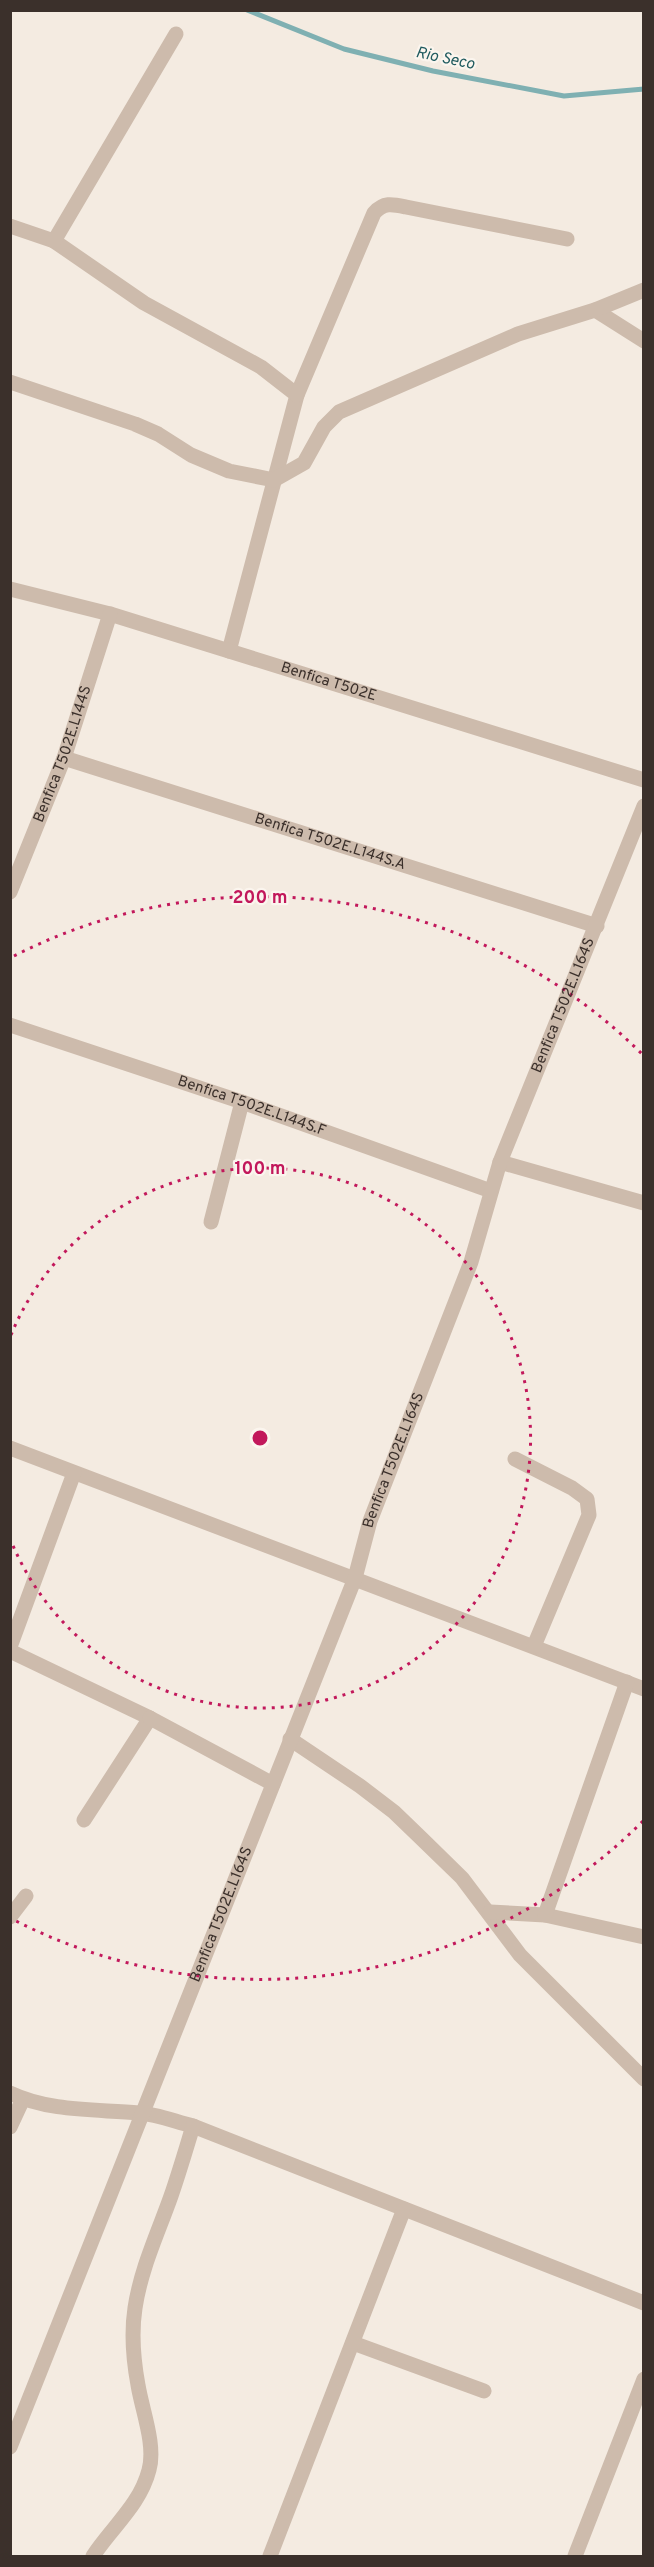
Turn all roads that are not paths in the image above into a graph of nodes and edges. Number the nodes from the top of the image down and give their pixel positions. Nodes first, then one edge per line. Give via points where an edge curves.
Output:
1 (176, 34) dead end
2 (10, 226) edge
3 (567, 239) dead end
4 (54, 241) junction
5 (644, 290) edge
6 (595, 310) junction
7 (644, 341) edge
8 (10, 382) edge
9 (297, 395) junction
10 (274, 480) junction
11 (10, 589) edge
12 (110, 614) junction
13 (229, 651) junction
14 (64, 758) junction
15 (644, 780) edge
16 (644, 806) edge
17 (10, 892) edge
18 (597, 926) junction
19 (10, 1025) edge
20 (242, 1102) junction
21 (500, 1162) junction
22 (491, 1191) junction
23 (644, 1203) edge
24 (211, 1222) dead end
25 (10, 1448) edge
26 (515, 1459) dead end
27 (74, 1473) junction
28 (355, 1578) junction
29 (534, 1646) junction
30 (10, 1649) edge
31 (627, 1682) junction
32 (644, 1689) edge
33 (150, 1718) junction
34 (290, 1739) junction
35 (273, 1784) junction
36 (84, 1820) dead end
37 (26, 1896) dead end
38 (490, 1912) junction
39 (545, 1915) junction
40 (10, 1917) edge
41 (644, 1937) edge
42 (644, 2079) edge
43 (17, 2096) edge
44 (142, 2113) junction
45 (193, 2126) junction
46 (10, 2127) edge
47 (404, 2209) junction
48 (644, 2303) edge
49 (353, 2343) junction
50 (644, 2379) edge
51 (484, 2391) dead end
52 (10, 2446) edge
53 (93, 2556) edge
54 (270, 2556) edge
55 (575, 2556) edge

1 - 4 street
2 - 4 street
3 - 9 street via 406,207 381,206 374,213
4 - 9 street via 144,303 261,367
5 - 6 street
6 - 7 street
6 - 10 street via 518,334 339,412 324,427 304,463
8 - 10 street via 135,424 229,471
9 - 10 street
10 - 13 street
11 - 12 street, Benfica T502E
12 - 13 street, Benfica T502E
12 - 14 street, Benfica T502E.L144S
13 - 15 street, Benfica T502E
14 - 17 street, Benfica T502E.L144S
14 - 18 street, Benfica T502E.L144S.A
16 - 18 street, Benfica T502E.L164S
18 - 21 street, Benfica T502E.L164S
19 - 20 street, Benfica T502E.L144S.F
20 - 22 street, Benfica T502E.L144S.F
20 - 24 street
21 - 22 street, Benfica T502E.L164S
21 - 23 street
22 - 28 street, Benfica T502E.L164S via 448,1326 370,1521
25 - 27 street
26 - 29 street via 587,1500 589,1515
27 - 28 street
27 - 30 street
28 - 29 street
28 - 34 street, Benfica T502E.L164S
29 - 31 street
30 - 33 street
31 - 32 street
31 - 39 street
33 - 35 street
33 - 36 street
34 - 35 street, Benfica T502E.L164S
34 - 38 street via 394,1812 462,1878
35 - 44 street, Benfica T502E.L164S
37 - 40 street
38 - 39 street
38 - 42 street via 520,1955
39 - 41 street
43 - 44 street via 80,2110
43 - 46 street
44 - 45 street
44 - 52 street, Benfica T502E.L164S
45 - 47 street
45 - 53 street via 149,2252 135,2306 131,2339 148,2427 150,2468 137,2502
47 - 48 street
47 - 49 street
49 - 51 street
49 - 54 street
50 - 55 street

